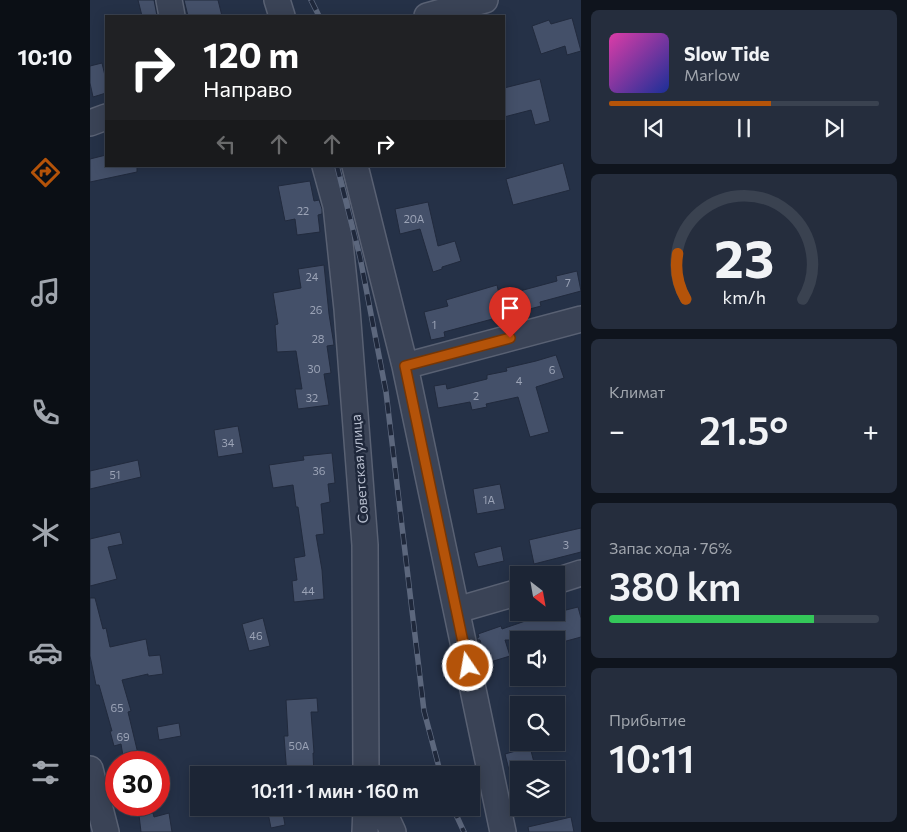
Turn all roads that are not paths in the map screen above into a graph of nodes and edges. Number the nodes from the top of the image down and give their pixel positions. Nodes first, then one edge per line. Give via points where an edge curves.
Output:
1 (169, 0) edge
2 (277, 0) edge
3 (485, 0) edge
4 (172, 15) edge
5 (282, 15) edge
6 (431, 15) edge
7 (105, 118) edge
8 (90, 123) edge
9 (325, 167) edge
10 (354, 167) edge
11 (581, 319) edge
12 (405, 366) junction
13 (581, 573) edge
14 (565, 578) edge
15 (510, 595) edge
16 (457, 610) junction
17 (366, 766) edge
18 (90, 769) edge
19 (366, 816) edge
20 (386, 816) edge
21 (106, 832) edge
22 (365, 832) edge
23 (393, 832) edge
24 (503, 832) edge

1 - 4 street
2 - 5 street
3 - 6 street
7 - 8 street
9 - 17 street, Советская улица via 336,206 347,308 365,546
10 - 12 street
11 - 12 street
12 - 16 street
13 - 14 street
15 - 16 street
16 - 24 street
18 - 21 street
19 - 22 street
20 - 23 street

